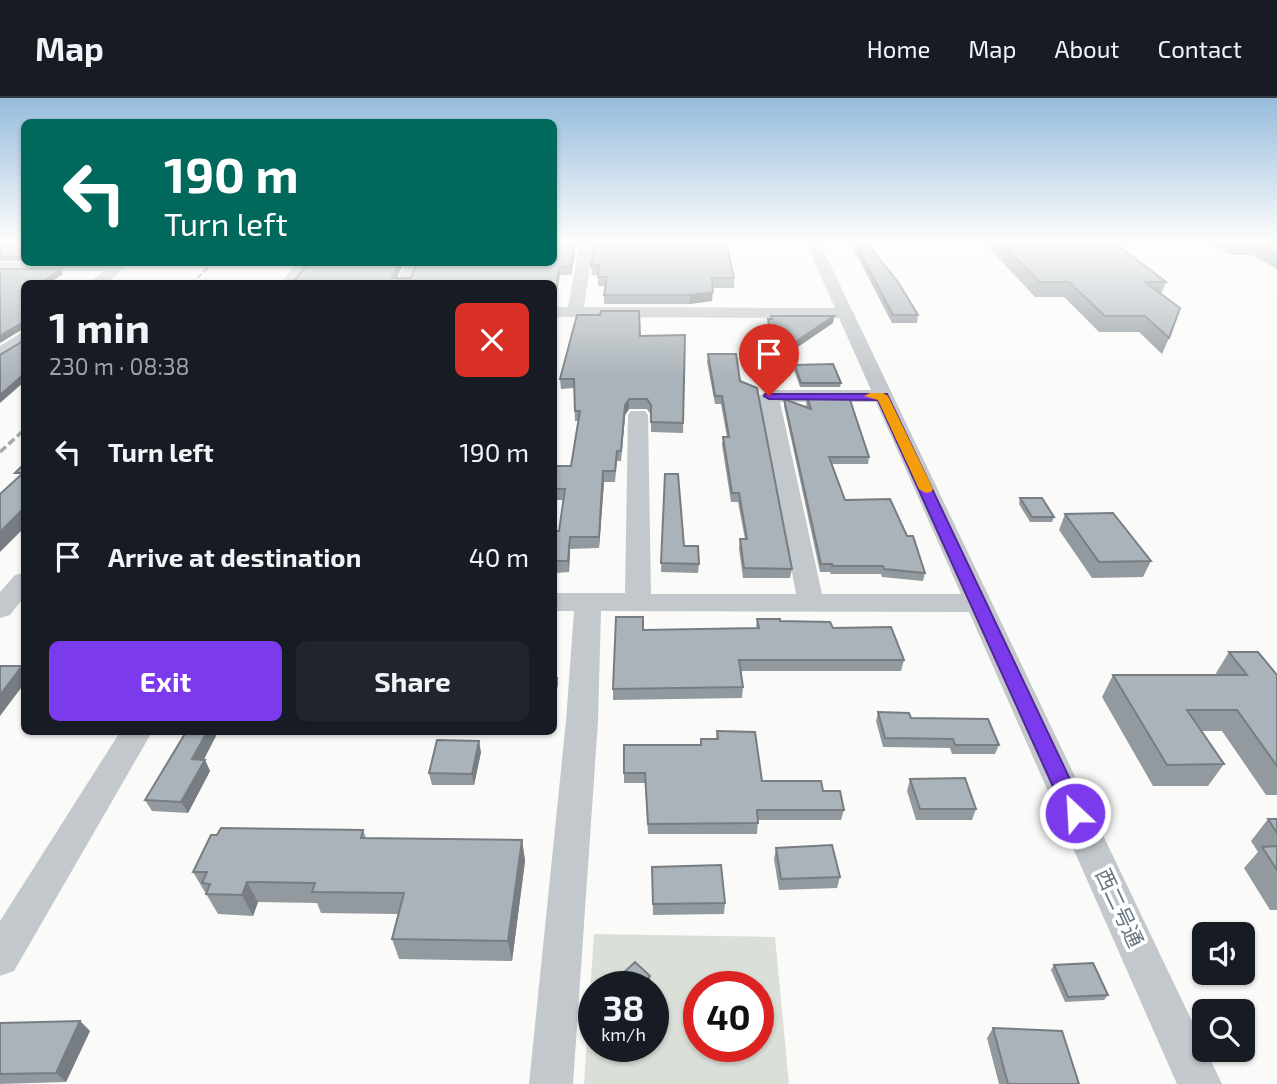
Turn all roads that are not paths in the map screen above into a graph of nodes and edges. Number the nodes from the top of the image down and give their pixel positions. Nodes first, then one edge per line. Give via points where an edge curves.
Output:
1 (579, 287) edge
2 (833, 287) edge
3 (557, 312) edge
4 (575, 312) junction
5 (845, 313) junction
6 (21, 338) edge
7 (0, 354) edge
8 (883, 396) junction
9 (638, 415) dead end
10 (557, 602) edge
11 (588, 602) junction
12 (638, 603) junction
13 (811, 603) junction
14 (979, 603) junction
15 (134, 735) edge
16 (0, 957) edge
17 (551, 1084) edge
18 (1200, 1084) edge

1 - 4 street
2 - 5 street, 西二号通
3 - 4 street
4 - 5 street
5 - 8 street, 西二号通
6 - 7 street
8 - 13 street via 769,396
8 - 14 street, 西二号通
9 - 12 street
10 - 11 street
11 - 12 street
11 - 17 street
12 - 13 street
13 - 14 street
14 - 18 street, 西二号通
15 - 16 street

